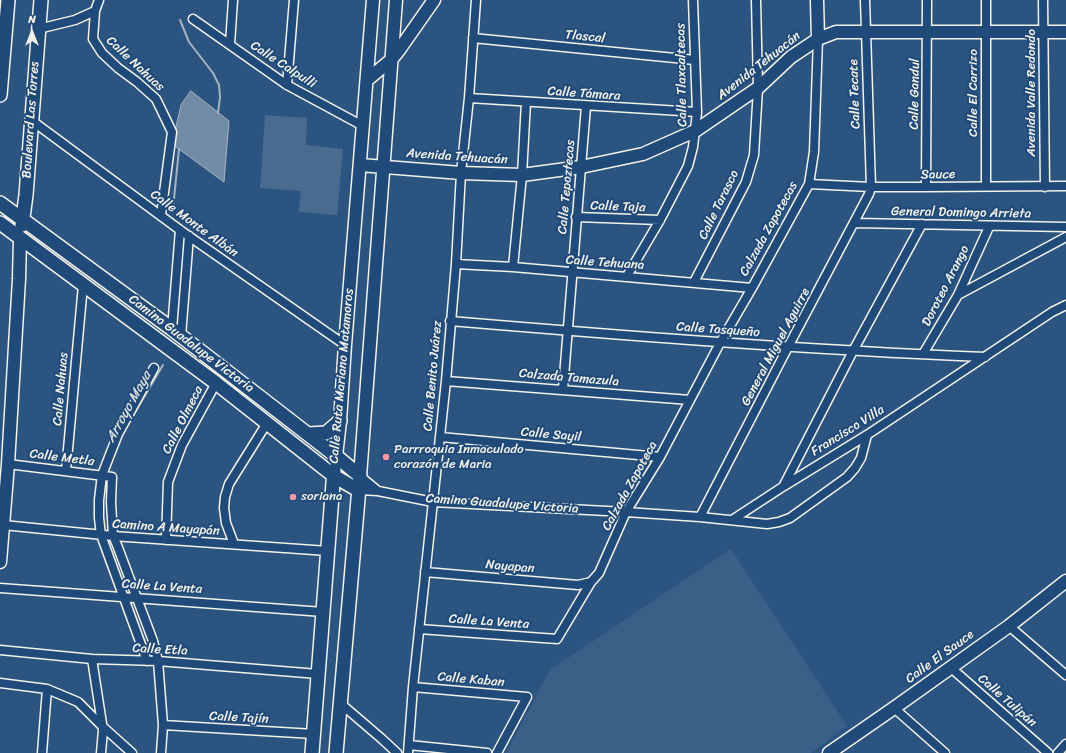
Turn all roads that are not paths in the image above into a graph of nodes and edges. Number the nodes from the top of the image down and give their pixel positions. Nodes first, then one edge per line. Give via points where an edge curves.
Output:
1 (8, 0) edge
2 (41, 0) edge
3 (99, 0) edge
4 (233, 0) edge
5 (294, 0) edge
6 (373, 0) edge
7 (396, 0) edge
8 (434, 0) edge
9 (476, 0) edge
10 (693, 0) edge
11 (756, 0) edge
12 (818, 0) edge
13 (865, 0) edge
14 (927, 0) edge
15 (986, 0) edge
16 (1043, 0) edge
17 (95, 11) junction
18 (193, 19) dead end
19 (38, 29) junction
20 (865, 32) junction
21 (928, 32) junction
22 (1044, 32) junction
23 (1066, 32) edge
24 (986, 33) junction
25 (473, 38) junction
26 (818, 39) junction
27 (230, 44) junction
28 (391, 60) junction
29 (695, 60) junction
30 (367, 80) junction
31 (287, 85) junction
32 (758, 88) junction
33 (0, 95) edge
34 (468, 98) junction
35 (526, 102) junction
36 (586, 106) junction
37 (697, 112) junction
38 (31, 120) junction
39 (363, 126) junction
40 (695, 131) junction
41 (360, 165) junction
42 (383, 166) junction
43 (581, 168) junction
44 (461, 173) junction
45 (522, 175) junction
46 (810, 184) junction
47 (986, 186) junction
48 (1066, 186) edge
49 (871, 187) junction
50 (926, 187) junction
51 (1044, 187) junction
52 (0, 203) edge
53 (160, 215) junction
54 (576, 217) junction
55 (23, 219) junction
56 (660, 220) junction
57 (0, 223) edge
58 (855, 223) junction
59 (922, 224) junction
60 (989, 227) junction
61 (1066, 228) edge
62 (180, 230) junction
63 (189, 236) junction
64 (1066, 236) edge
65 (20, 239) junction
66 (456, 264) junction
67 (513, 266) junction
68 (572, 272) junction
69 (627, 276) junction
70 (694, 282) junction
71 (82, 285) junction
72 (752, 288) junction
73 (958, 295) junction
74 (1066, 305) edge
75 (450, 321) junction
76 (568, 331) junction
77 (177, 332) junction
78 (720, 343) junction
79 (345, 345) junction
80 (788, 347) junction
81 (853, 351) junction
82 (923, 354) junction
83 (985, 357) junction
84 (154, 368) dead end
85 (446, 381) junction
86 (216, 383) junction
87 (563, 389) junction
88 (690, 400) junction
89 (340, 421) junction
90 (267, 424) junction
91 (308, 434) junction
92 (867, 435) junction
93 (440, 437) junction
94 (336, 456) junction
95 (660, 457) junction
96 (8, 464) junction
97 (66, 471) junction
98 (102, 475) junction
99 (334, 476) junction
100 (360, 476) junction
101 (784, 486) junction
102 (358, 490) junction
103 (378, 491) junction
104 (433, 502) junction
105 (626, 512) junction
106 (700, 517) junction
107 (732, 520) junction
108 (3, 525) junction
109 (101, 535) junction
110 (112, 536) junction
111 (166, 540) junction
112 (234, 544) junction
113 (328, 551) junction
114 (0, 562) edge
115 (425, 572) junction
116 (592, 582) junction
117 (1066, 582) edge
118 (0, 588) edge
119 (123, 596) junction
120 (136, 597) junction
121 (323, 612) junction
122 (1009, 626) junction
123 (419, 629) junction
124 (557, 639) joint
125 (0, 650) edge
126 (92, 659) junction
127 (147, 661) junction
128 (158, 661) junction
129 (950, 667) junction
130 (318, 674) junction
131 (1066, 674) edge
132 (0, 683) edge
133 (413, 687) junction
134 (48, 689) junction
135 (340, 703) junction
136 (894, 708) junction
137 (163, 725) junction
138 (102, 726) junction
139 (314, 734) junction
140 (1066, 744) edge
141 (409, 749) edge
142 (834, 752) edge
143 (42, 753) edge
144 (101, 753) edge
145 (132, 753) edge
146 (161, 753) edge
147 (312, 753) edge
148 (336, 753) edge
149 (396, 753) edge
150 (487, 753) edge
151 (497, 753) edge
152 (945, 753) edge
153 (1048, 753) edge
154 (1058, 753) edge

1 - 33 main road
2 - 19 main road, Boulevard Las Torres
3 - 17 street, Calle Nahuas
4 - 27 street
5 - 31 street
6 - 30 main road, Calle Ruta Mariano Matamoros
7 - 28 main road, Calle Ruta Mariano Matamoros
8 - 28 main road
9 - 25 street, Calle Benito Juárez
10 - 29 street, Calle Tlaxcaltecas
11 - 32 street, Calle Tarasco
12 - 26 main road, Calzada Zapotecas
13 - 20 street, Calle Tecate
14 - 21 street, Calle Gandul
15 - 24 street, Calle El Carrizo
16 - 22 street, Avenida Valle Redondo
17 - 19 street via 76,20
17 - 53 street, Calle Nahuas via 93,38 102,53 156,99 172,132
18 - 27 street, Calle Calpulli
19 - 38 main road, Boulevard Las Torres
20 - 21 main road, Avenida Tehuacán
20 - 26 main road, Avenida Tehuacán via 836,32
20 - 49 street, Calle Tecate
21 - 24 main road, Avenida Tehuacán
21 - 50 street, Calle Gandul
22 - 23 main road, Avenida Tehuacán
22 - 24 main road, Avenida Tehuacán
22 - 51 street, Avenida Valle Redondo
24 - 47 street, Calle El Carrizo
25 - 29 street, Tlascal
25 - 34 street, Calle Benito Juárez
26 - 32 main road, Avenida Tehuacán via 791,57
26 - 46 street, Calzada Zapotecas via 814,152
27 - 31 street, Calle Calpulli
28 - 30 main road
28 - 42 main road, Calle Ruta Mariano Matamoros
29 - 37 street, Calle Tlaxcaltecas
30 - 39 main road, Calle Ruta Mariano Matamoros
31 - 39 street, Calle Calpulli
32 - 40 main road, Avenida Tehuacán
32 - 70 street, Calle Tarasco via 754,155 746,182
34 - 35 street, Calle Támara
34 - 44 street, Calle Benito Juárez
35 - 36 street, Calle Támara
35 - 45 street
36 - 37 street, Calle Támara
36 - 43 street, Calle Tepoztecas
37 - 40 street, Calle Tlaxcaltecas
38 - 53 street, Calle Monte Albán
38 - 55 main road, Boulevard Las Torres
39 - 41 main road, Calle Ruta Mariano Matamoros
40 - 43 main road, Avenida Tehuacán via 643,154
40 - 56 street, Calle Tlaxcaltecas via 688,166
41 - 42 main road, Avenida Tehuacán
41 - 79 main road, Calle Ruta Mariano Matamoros
42 - 44 main road, Avenida Tehuacán
42 - 100 main road, Calle Ruta Mariano Matamoros
43 - 45 main road, Avenida Tehuacán
43 - 54 street, Calle Tepoztecas
44 - 45 main road, Avenida Tehuacán
44 - 66 street, Calle Benito Juárez
45 - 67 street
46 - 49 street, Sauce
46 - 72 street, Calzada Zapotecas
47 - 50 street, Sauce
47 - 51 street, Sauce
48 - 51 street, Sauce
49 - 50 street, Sauce
49 - 58 street, General Miguel Aguirre
52 - 55 main road, Camino Guadalupe Victoria
53 - 62 street, Calle Monte Albán
54 - 56 street, Calle Taja
54 - 68 street, Calle Tepoztecas
55 - 65 main road, Boulevard Las Torres
55 - 77 main road, Camino Guadalupe Victoria
56 - 69 street, Calle Tlaxcaltecas
57 - 65 main road, Camino Guadalupe Victoria
58 - 59 street, General Domingo Arrieta
58 - 80 street, General Miguel Aguirre
59 - 60 street, General Domingo Arrieta
59 - 81 street
60 - 61 street, General Domingo Arrieta
60 - 73 street, Doroteo Arango
62 - 63 street, Calle Monte Albán
62 - 77 street
63 - 77 street
63 - 79 street, Calle Monte Albán
64 - 73 street
65 - 71 main road, Camino Guadalupe Victoria
65 - 96 main road
66 - 67 street, Calle Tehuana
66 - 75 street, Calle Benito Juárez
67 - 68 street, Calle Tehuana
68 - 69 street, Calle Tehuana
68 - 76 street, Calle Tepoztecas
69 - 70 street, Calle Tehuana
70 - 72 street, Calle Tehuana
71 - 86 main road, Camino Guadalupe Victoria
71 - 97 street, Calle Nahuas
72 - 78 street, Calzada Zapotecas
73 - 82 street, Doroteo Arango
74 - 83 street, Francisco Villa
75 - 76 street, Calle Tasqueño
75 - 85 street, Calle Benito Juárez
76 - 78 street, Calle Tasqueño
76 - 87 street, Calle Tepoztecas
77 - 91 main road, Camino Guadalupe Victoria
78 - 80 street, Calle Tasqueño
78 - 88 street, Calzada Zapoteca
79 - 89 main road, Calle Ruta Mariano Matamoros
80 - 81 street, Calle Tasqueño
80 - 106 street, General Miguel Aguirre
81 - 82 street, Calle Tasqueño
81 - 101 street
82 - 83 street, Calle Tasqueño
83 - 92 street, Francisco Villa
84 - 98 street via 118,434
85 - 87 street, Calzada Tamazula
85 - 93 street, Calle Benito Juárez
86 - 90 main road, Camino Guadalupe Victoria
86 - 111 street, Calle Olmeca via 182,445 168,482
87 - 88 street, Calzada Tamazula
88 - 95 street, Calzada Zapoteca
89 - 91 main road via 326,433
89 - 94 main road, Calle Ruta Mariano Matamoros
90 - 99 main road, Camino Guadalupe Victoria
90 - 112 street via 230,484 225,497 226,523
91 - 94 main road, Camino Guadalupe Victoria
92 - 101 street, Francisco Villa
92 - 107 street via 861,458 847,477 790,518 767,524
93 - 95 street, Calle Sayil
93 - 104 street, Calle Benito Juárez
94 - 99 main road, Calle Ruta Mariano Matamoros
94 - 100 main road, Camino Guadalupe Victoria
95 - 105 street, Calzada Zapoteca
96 - 97 street, Calle Metla
96 - 108 main road
97 - 98 street, Calle Metla
98 - 109 street via 99,500
98 - 110 street, Calle Metla via 112,477
99 - 102 main road, Camino Guadalupe Victoria
99 - 113 main road, Calle Ruta Mariano Matamoros
100 - 102 main road, Calle Ruta Mariano Matamoros
100 - 103 street, Camino Guadalupe Victoria
101 - 107 street, Francisco Villa
102 - 103 street, Camino Guadalupe Victoria
102 - 135 main road, Calle Ruta Mariano Matamoros
103 - 104 street, Camino Guadalupe Victoria
104 - 105 street, Camino Guadalupe Victoria
104 - 115 street, Calle Benito Juárez
105 - 106 street
105 - 116 street, Calzada Zapoteca via 599,573
106 - 107 street
108 - 109 street, Camino A Mayapán
108 - 114 main road
109 - 110 street, Camino A Mayapán
109 - 119 street
110 - 111 street, Camino A Mayapán
110 - 120 street
111 - 112 street, Camino A Mayapán
112 - 113 street, Camino A Mayapán
113 - 121 main road, Calle Ruta Mariano Matamoros
115 - 116 street, Nayapan via 578,585
115 - 123 street, Calle Benito Juárez
116 - 124 street, Calzada Zapoteca
117 - 122 main road, Calle El Sauce
118 - 119 street, Calle La Venta
119 - 120 street, Calle La Venta
119 - 127 street
120 - 121 street, Calle La Venta
120 - 128 street
121 - 130 main road, Calle Ruta Mariano Matamoros
122 - 129 main road, Calle El Sauce
122 - 131 street
123 - 124 street, Calle La Venta
123 - 133 street, Calle Benito Juárez
125 - 126 street, Calle Etla
126 - 127 street, Calle Etla
126 - 138 street
127 - 128 street, Calle Etla
128 - 130 street, Calle Etla
128 - 137 street
129 - 136 main road, Calle El Sauce
129 - 153 street, Calle Tulipán
130 - 139 main road, Calle Ruta Mariano Matamoros
132 - 134 street
133 - 141 street, Calle Benito Juárez
133 - 151 street, Calle Kaban via 527,697
134 - 138 street via 78,702
134 - 143 street
135 - 148 main road, Calle Ruta Mariano Matamoros
135 - 149 street
136 - 142 main road, Calle El Sauce
136 - 152 street
137 - 139 street, Calle Tajín
137 - 146 street
138 - 144 street
138 - 145 street
139 - 147 main road, Calle Ruta Mariano Matamoros
140 - 154 street
141 - 150 street

